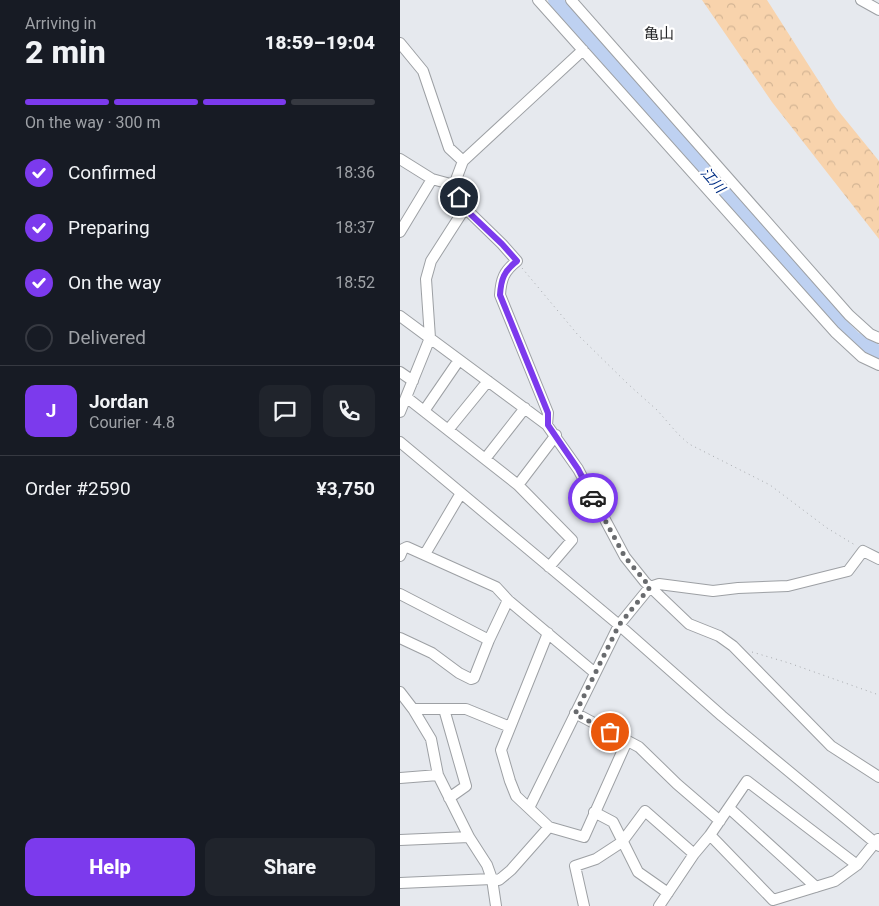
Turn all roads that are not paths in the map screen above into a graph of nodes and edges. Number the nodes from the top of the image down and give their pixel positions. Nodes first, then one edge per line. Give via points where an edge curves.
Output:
1 (538, 0) edge
2 (571, 0) edge
3 (861, 0) edge
4 (879, 10) edge
5 (401, 45) edge
6 (582, 50) junction
7 (400, 159) edge
8 (463, 161) junction
9 (432, 179) junction
10 (454, 185) junction
11 (464, 208) junction
12 (400, 232) edge
13 (400, 316) edge
14 (430, 338) junction
15 (879, 338) edge
16 (459, 360) junction
17 (879, 365) edge
18 (400, 372) edge
19 (413, 381) junction
20 (488, 381) junction
21 (406, 397) junction
22 (525, 408) junction
23 (424, 411) junction
24 (400, 412) edge
25 (548, 425) junction
26 (448, 430) junction
27 (556, 435) junction
28 (400, 442) edge
29 (485, 459) junction
30 (518, 485) junction
31 (461, 493) junction
32 (425, 554) junction
33 (400, 556) edge
34 (879, 559) edge
35 (549, 567) junction
36 (650, 587) junction
37 (400, 594) edge
38 (508, 600) junction
39 (619, 625) junction
40 (548, 633) junction
41 (400, 638) edge
42 (489, 640) junction
43 (595, 673) junction
44 (400, 692) edge
45 (413, 709) junction
46 (444, 709) junction
47 (575, 714) junction
48 (510, 726) junction
49 (627, 741) junction
50 (401, 775) edge
51 (438, 775) junction
52 (879, 777) edge
53 (449, 798) junction
54 (529, 808) junction
55 (729, 808) junction
56 (594, 812) junction
57 (720, 821) junction
58 (549, 827) junction
59 (710, 835) junction
60 (469, 837) junction
61 (400, 840) edge
62 (622, 842) junction
63 (878, 842) edge
64 (694, 854) junction
65 (857, 865) junction
66 (492, 878) junction
67 (400, 883) edge
68 (816, 886) junction
69 (668, 893) junction
70 (770, 904) edge
71 (496, 906) edge
72 (584, 906) edge
73 (659, 906) edge

1 - 6 street
2 - 15 street via 849,315
3 - 4 street
5 - 8 street via 422,71 449,148
6 - 8 street
6 - 17 street via 835,332 862,357
7 - 9 street
8 - 10 street
9 - 10 street
9 - 12 street
10 - 11 street
11 - 14 street via 431,261 426,279
11 - 25 street via 517,261 500,281 500,295 548,413
13 - 14 street
14 - 16 street
14 - 19 street
16 - 20 street
16 - 23 street
18 - 19 street
19 - 21 street
20 - 22 street
20 - 26 street
21 - 23 street
21 - 24 street
22 - 25 street
22 - 29 street
23 - 26 street
25 - 27 street
26 - 29 street
27 - 30 street
27 - 36 street via 625,557
28 - 31 street
29 - 30 street
30 - 35 street via 572,540
31 - 32 street
31 - 35 street
32 - 33 street via 407,547
32 - 38 street via 496,588
34 - 36 street via 863,550 848,571 788,586 713,591 658,584
35 - 39 street
36 - 39 street
36 - 52 street via 689,624 719,636 733,646 831,746
37 - 42 street
38 - 40 street
38 - 42 street
39 - 43 street
39 - 63 street via 722,716
40 - 43 street
40 - 48 street
41 - 42 street via 432,654 471,680
43 - 47 street
44 - 45 street
45 - 46 street
45 - 51 street via 431,739
46 - 48 street via 466,709
46 - 53 street via 466,786
47 - 49 street
47 - 54 street
48 - 54 street via 500,750 516,796
49 - 56 street
49 - 57 street via 639,747
50 - 51 street
51 - 53 street
53 - 60 street
54 - 58 street
55 - 57 street
55 - 65 street via 747,781
55 - 68 street
56 - 58 street via 584,837
56 - 62 street via 613,822
57 - 59 street
58 - 66 street via 511,870 498,880
59 - 64 street
59 - 70 street
60 - 61 street
60 - 66 street
62 - 64 street via 645,811
62 - 69 street via 638,872
62 - 72 street via 596,859 575,866
63 - 65 street
64 - 69 street
65 - 68 street via 835,880
66 - 67 street
66 - 71 street
68 - 70 street
69 - 73 street

